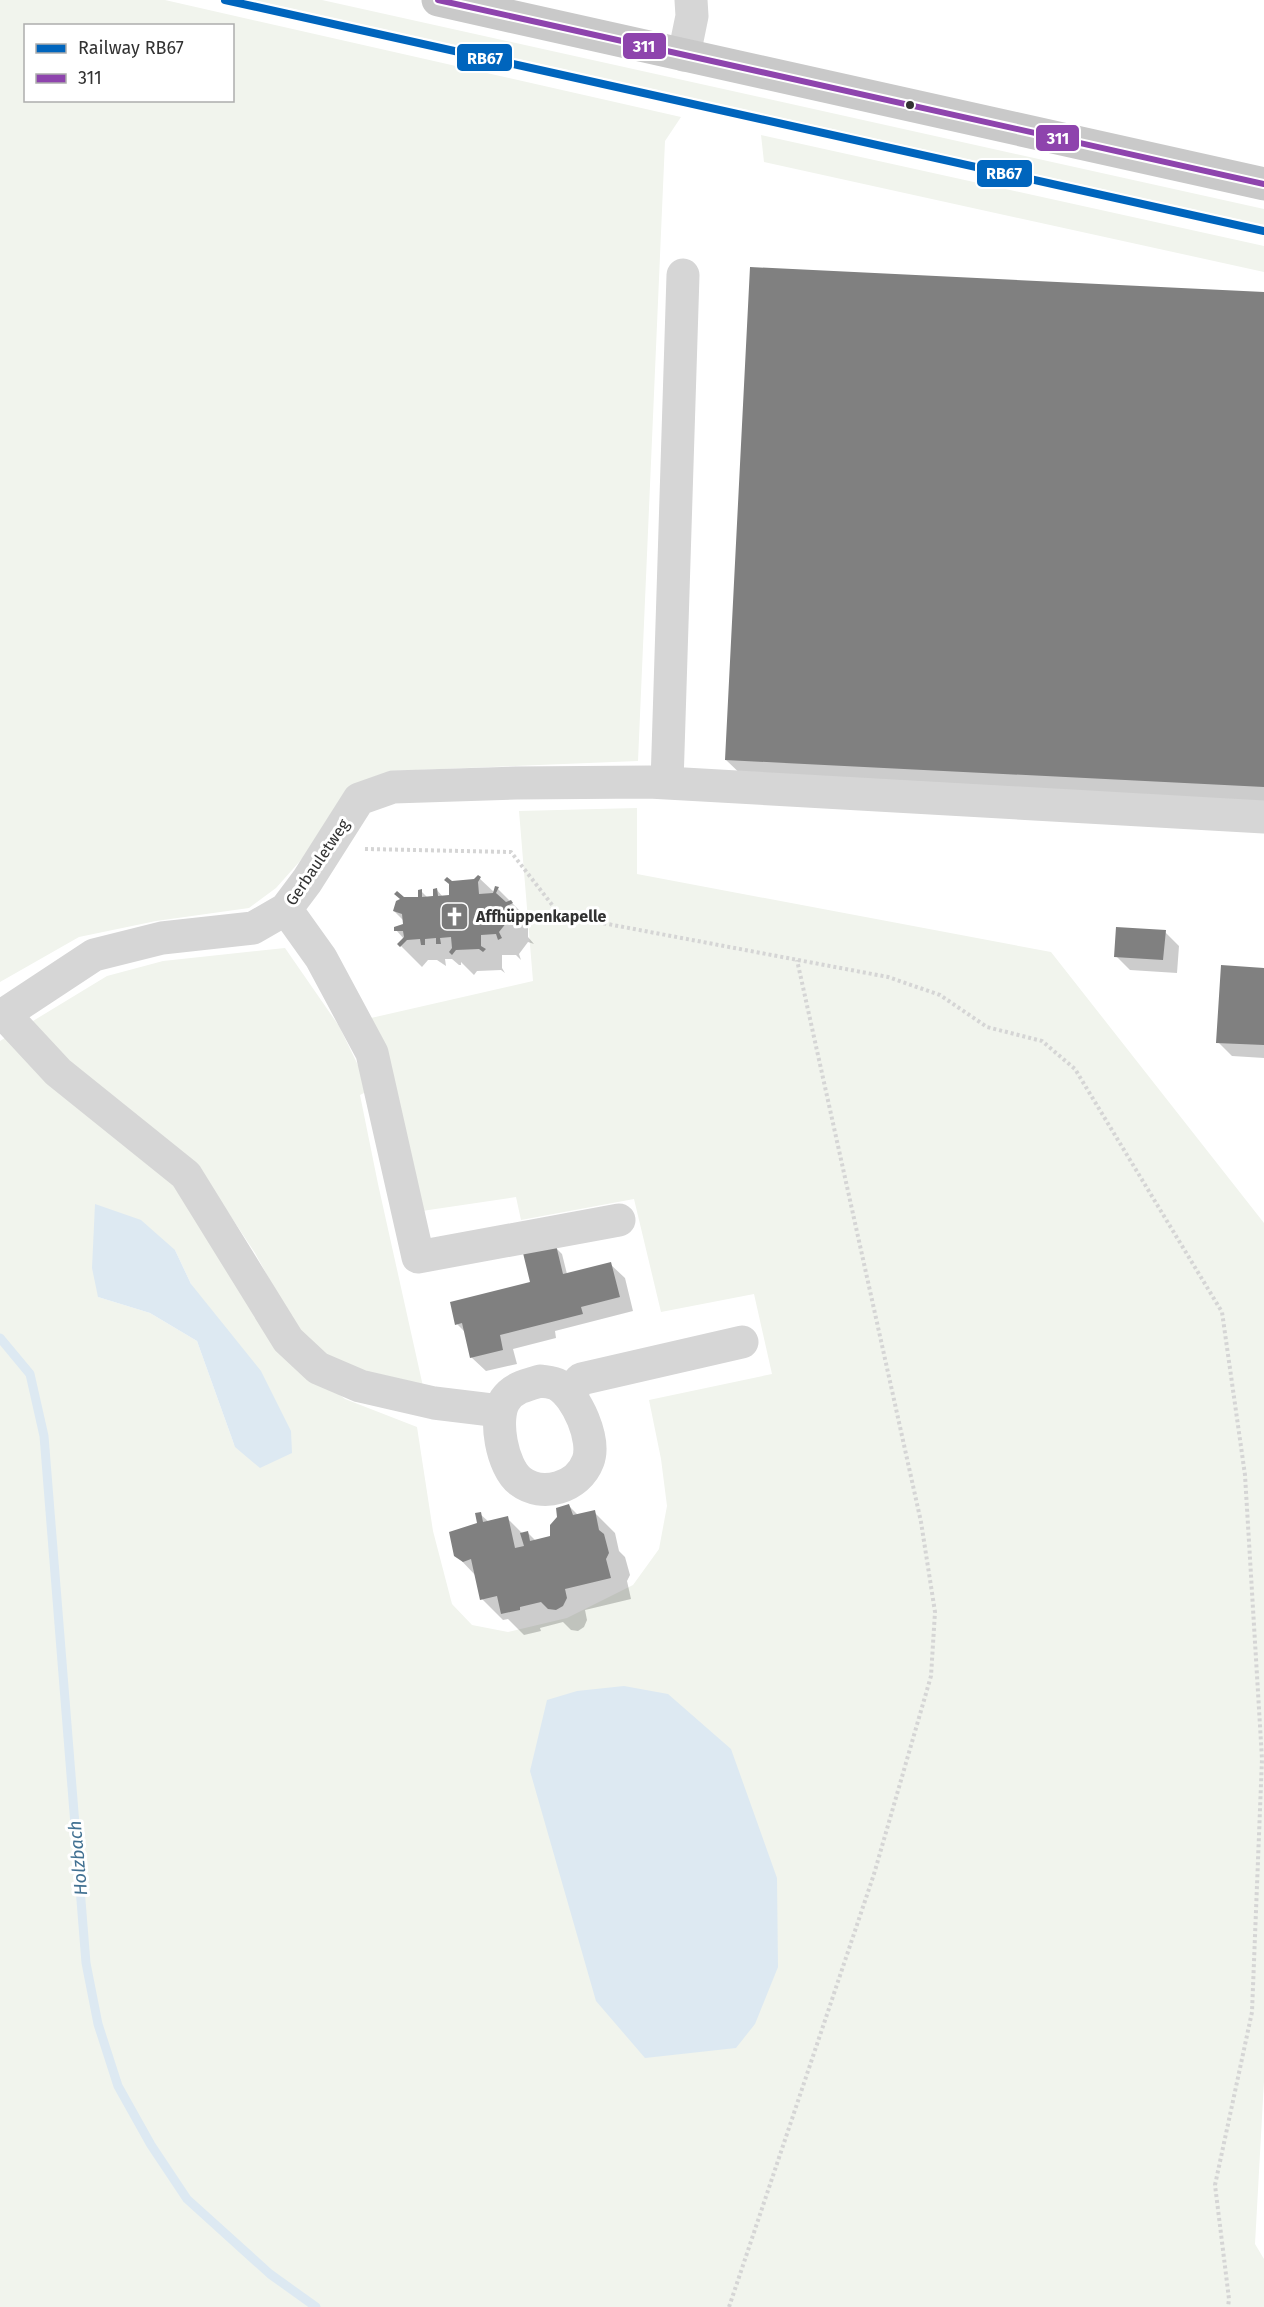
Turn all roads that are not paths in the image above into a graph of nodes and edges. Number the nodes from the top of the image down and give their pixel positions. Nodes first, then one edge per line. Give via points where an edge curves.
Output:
1 (438, 0) edge
2 (691, 0) edge
3 (684, 55) junction
4 (1264, 184) edge
5 (683, 275) dead end
6 (658, 783) junction
7 (1264, 817) edge
8 (286, 909) junction
9 (2, 1016) edge
10 (619, 1220) dead end
11 (742, 1342) dead end
12 (568, 1394) junction
13 (500, 1411) junction

1 - 3 main road
2 - 3 street via 692,16
3 - 4 main road
5 - 6 street
6 - 7 street, Gerbauletweg
6 - 8 street, Gerbauletweg via 393,787 359,799
8 - 9 street, Gerbauletweg via 253,928 162,938 94,956
8 - 10 street via 321,958 372,1053 418,1257
9 - 13 street via 58,1072 186,1175 288,1340 318,1368 360,1386 434,1403
11 - 12 street via 581,1378
12 - 13 street via 557,1384 540,1381 517,1388 505,1399
12 - 13 street via 582,1413 589,1460 580,1475 565,1486 538,1490 519,1480 506,1460

